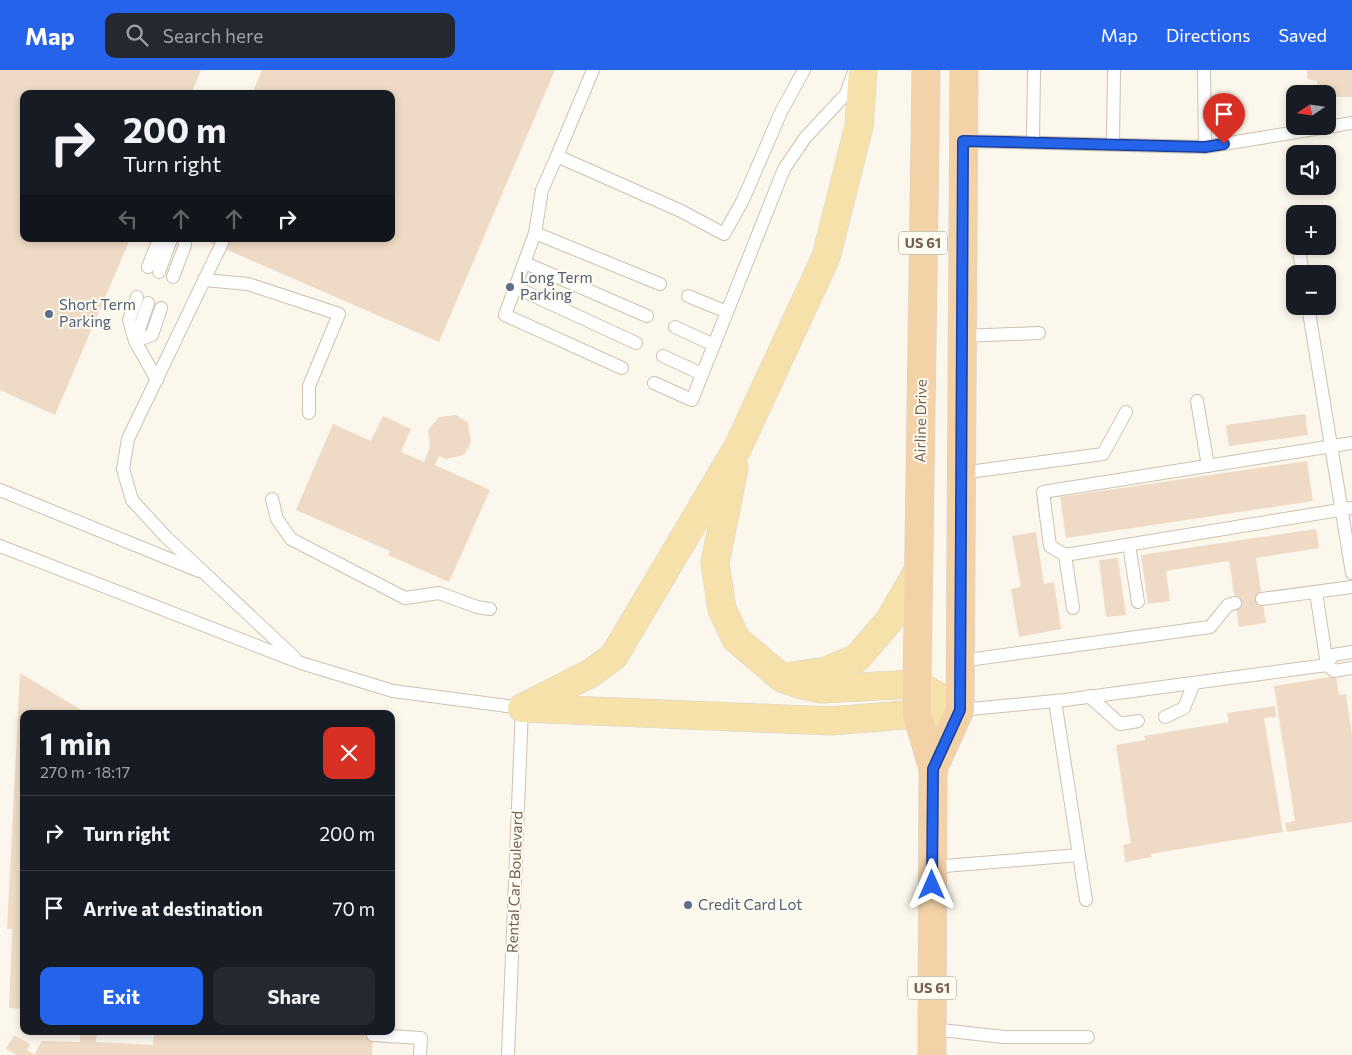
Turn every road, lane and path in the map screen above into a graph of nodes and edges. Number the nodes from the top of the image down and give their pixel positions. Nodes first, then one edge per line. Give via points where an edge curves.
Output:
1 (593, 70) edge
2 (804, 70) edge
3 (855, 70) edge
4 (864, 70) edge
5 (926, 70) edge
6 (964, 70) edge
7 (1034, 70) edge
8 (1114, 70) edge
9 (1204, 70) edge
10 (1352, 124) edge
11 (963, 141) junction
12 (1034, 142) junction
13 (1113, 144) junction
14 (1205, 147) junction
15 (557, 156) junction
16 (535, 233) junction
17 (159, 242) edge
18 (169, 242) edge
19 (184, 242) edge
20 (222, 243) dead end
21 (525, 263) junction
22 (173, 278) dead end
23 (204, 280) junction
24 (660, 284) dead end
25 (516, 287) junction
26 (688, 296) dead end
27 (143, 300) dead end
28 (162, 308) dead end
29 (727, 312) junction
30 (1310, 315) edge
31 (647, 316) dead end
32 (675, 327) dead end
33 (1039, 333) dead end
34 (962, 336) junction
35 (135, 341) junction
36 (636, 342) dead end
37 (714, 345) junction
38 (664, 356) dead end
39 (622, 368) dead end
40 (702, 374) junction
41 (157, 380) junction
42 (654, 383) dead end
43 (1197, 401) dead end
44 (1126, 412) dead end
45 (309, 413) dead end
46 (1352, 443) edge
47 (1332, 446) junction
48 (738, 447) junction
49 (1208, 466) junction
50 (961, 473) junction
51 (0, 490) edge
52 (272, 499) dead end
53 (1347, 509) edge
54 (1128, 544) junction
55 (0, 546) edge
56 (1066, 555) junction
57 (919, 569) junction
58 (1352, 573) edge
59 (206, 574) junction
60 (1352, 587) edge
61 (1316, 592) junction
62 (1262, 599) dead end
63 (1138, 602) dead end
64 (1235, 603) dead end
65 (1073, 608) dead end
66 (490, 609) dead end
67 (1352, 652) edge
68 (960, 661) junction
69 (301, 663) junction
70 (1327, 665) junction
71 (1352, 668) edge
72 (782, 678) junction
73 (1194, 682) junction
74 (917, 684) junction
75 (1089, 696) junction
76 (1055, 701) junction
77 (522, 708) junction
78 (960, 710) junction
79 (917, 714) junction
80 (1165, 717) dead end
81 (1138, 721) dead end
82 (933, 769) junction
83 (1079, 855) junction
84 (932, 867) junction
85 (1086, 900) dead end
86 (373, 1035) dead end
87 (1088, 1037) dead end
88 (932, 1042) edge
89 (420, 1055) edge
90 (508, 1055) edge

1 - 15 lane
2 - 15 lane via 724,234 681,211
3 - 29 lane via 846,94 804,138 784,169
4 - 48 main road via 859,126 826,256
5 - 57 highway, Airline Drive / US 61
6 - 11 highway, Airline Drive / US 61
7 - 12 lane
8 - 13 lane
9 - 14 lane
10 - 14 lane
11 - 12 lane
11 - 34 highway, Airline Drive / US 61
12 - 13 lane
13 - 14 lane
15 - 16 lane via 542,190
16 - 21 lane
16 - 24 lane
17 - 18 lane via 154,270
19 - 22 lane
20 - 23 lane
21 - 25 lane
21 - 31 lane
23 - 41 lane
23 - 45 lane via 248,284 339,314 310,386
25 - 36 lane
25 - 39 lane via 505,315
26 - 29 lane
27 - 35 lane via 128,320
28 - 35 lane via 152,335
29 - 37 lane
30 - 47 lane
32 - 37 lane
33 - 34 lane
34 - 50 highway, Airline Drive / US 61
35 - 41 lane
37 - 40 lane
38 - 40 lane
40 - 42 lane via 692,400
41 - 59 lane via 128,439 123,469 132,500
43 - 49 lane
44 - 50 lane via 1102,454
46 - 47 lane
47 - 49 lane
47 - 53 lane
48 - 72 main road via 715,563 722,609 736,639
48 - 77 main road via 614,656 591,673
49 - 56 lane via 1043,492 1050,546
50 - 68 highway, Airline Drive / US 61
51 - 59 lane
52 - 66 lane via 277,519 291,539 404,598 439,593
53 - 54 lane
53 - 58 lane
54 - 56 lane
54 - 63 lane
55 - 69 lane
56 - 65 lane
57 - 72 main road via 889,621 857,658 826,671
57 - 74 highway, Airline Drive / US 61
59 - 69 lane
60 - 61 lane
61 - 62 lane
61 - 70 lane
64 - 68 lane via 1228,605 1210,627
67 - 70 lane via 1333,655
68 - 78 highway, Airline Drive / US 61
69 - 77 lane via 393,691
70 - 71 lane via 1334,671
70 - 73 lane
72 - 74 main road via 821,689
73 - 75 lane
73 - 80 lane via 1184,708
74 - 78 main road
74 - 79 highway, Airline Drive / US 61
75 - 76 lane
75 - 81 lane via 1120,724
76 - 78 lane
76 - 83 lane
77 - 79 main road via 830,721
77 - 90 lane, Rental Car Boulevard
78 - 79 main road
78 - 82 highway, Airline Drive / US 61
79 - 82 highway, Airline Drive / US 61
82 - 84 highway, Airline Drive / US 61
83 - 84 lane
83 - 85 lane
84 - 88 highway, Airline Drive / US 61
86 - 89 lane via 421,1038
87 - 88 lane via 1004,1037

